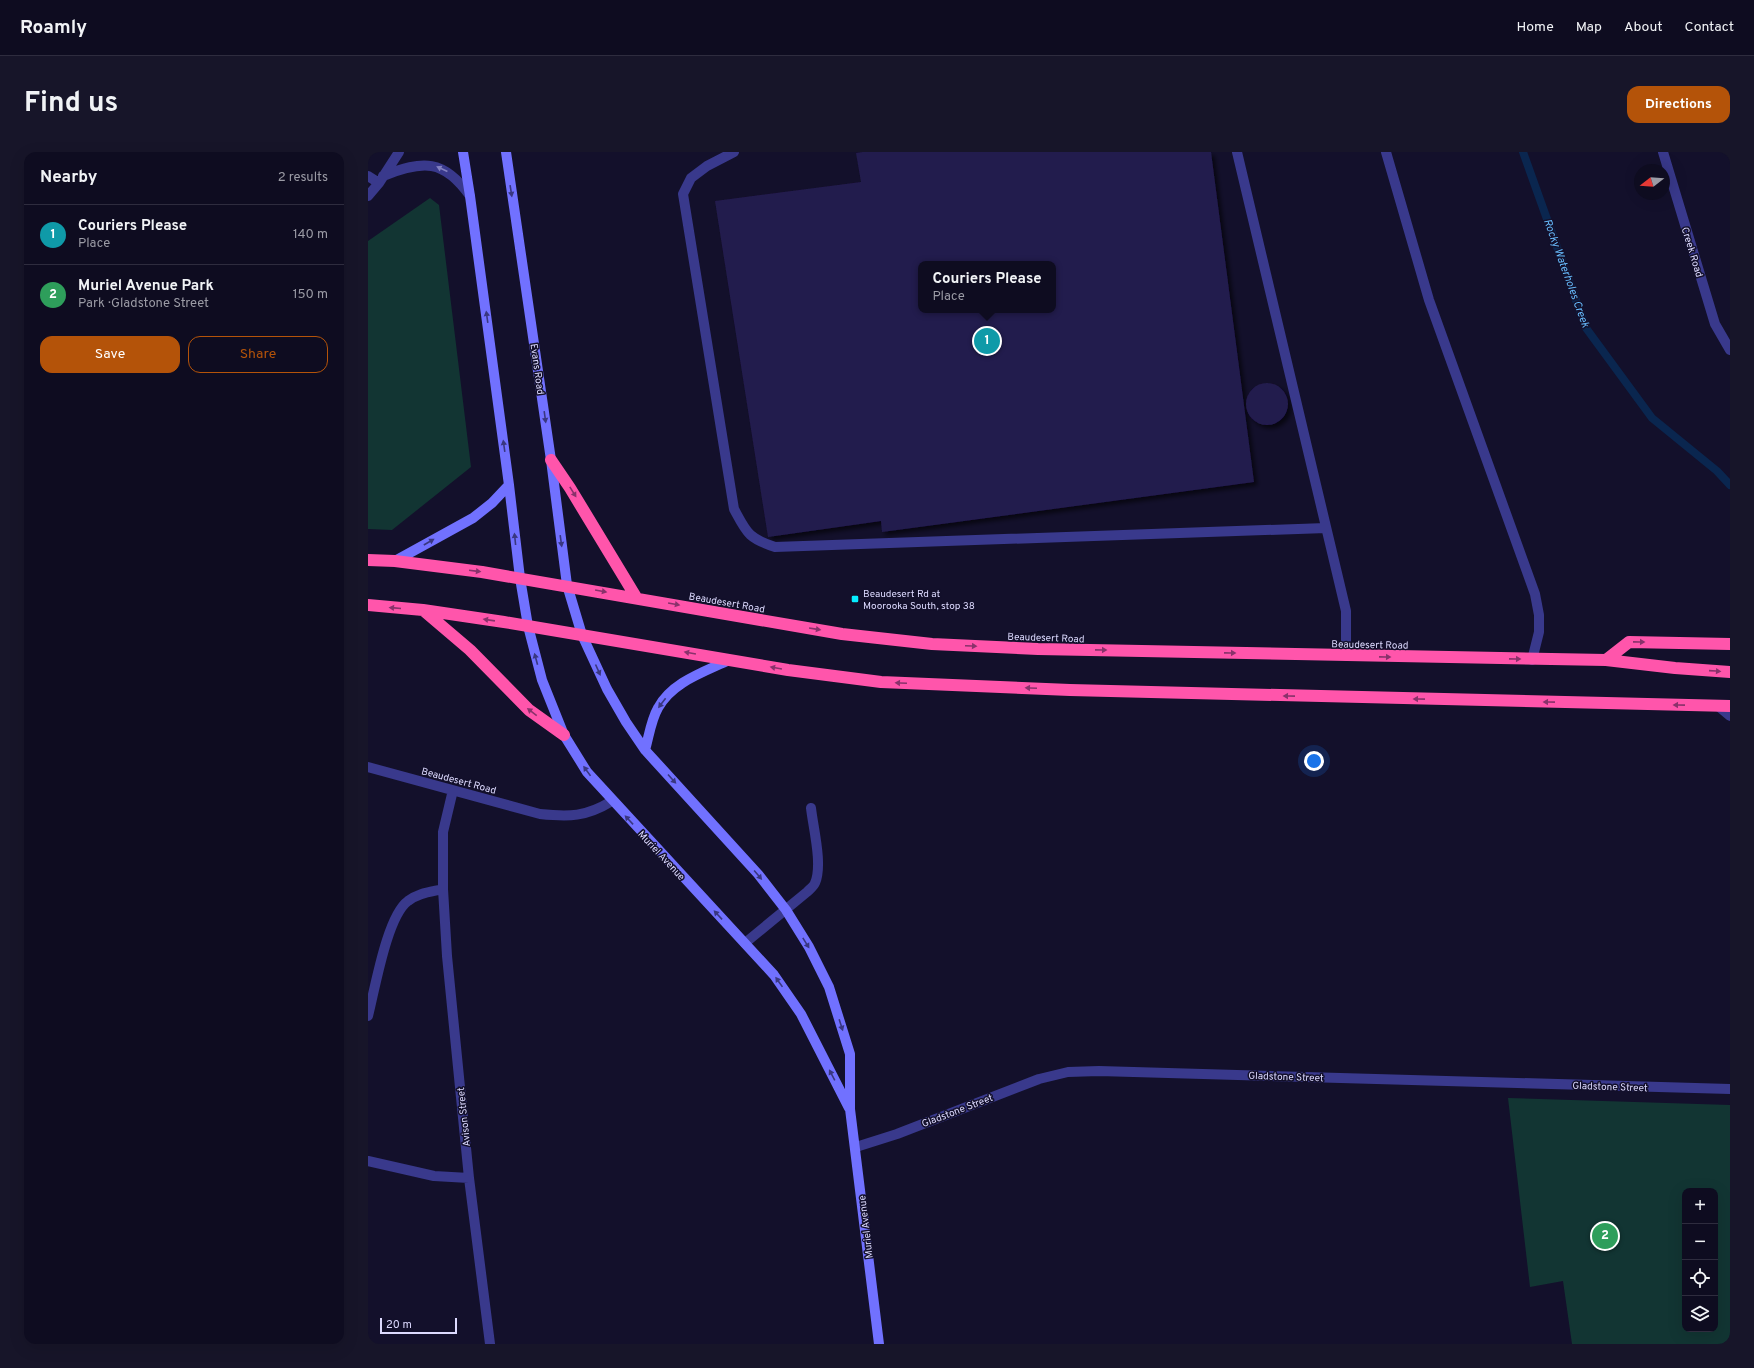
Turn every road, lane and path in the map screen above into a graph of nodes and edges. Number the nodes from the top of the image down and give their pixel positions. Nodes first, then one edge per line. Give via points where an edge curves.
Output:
1 (463, 152) edge
2 (506, 152) edge
3 (734, 152) edge
4 (1237, 152) edge
5 (1386, 152) edge
6 (1663, 152) edge
7 (396, 154) edge
8 (368, 176) edge
9 (381, 180) junction
10 (368, 196) edge
11 (470, 196) junction
12 (1730, 350) edge
13 (551, 460) junction
14 (509, 485) junction
15 (1326, 528) junction
16 (368, 560) edge
17 (395, 561) junction
18 (520, 578) junction
19 (567, 585) junction
20 (636, 597) junction
21 (368, 605) edge
22 (423, 610) junction
23 (528, 626) junction
24 (582, 635) junction
25 (1730, 644) edge
26 (1346, 656) junction
27 (729, 660) junction
28 (1532, 660) junction
29 (1606, 660) junction
30 (1730, 672) edge
31 (1724, 706) edge
32 (1730, 716) edge
33 (564, 735) junction
34 (645, 750) junction
35 (368, 767) edge
36 (453, 790) junction
37 (612, 801) junction
38 (811, 808) dead end
39 (443, 889) junction
40 (786, 910) junction
41 (745, 944) junction
42 (368, 1016) edge
43 (1730, 1089) edge
44 (850, 1109) junction
45 (856, 1147) junction
46 (368, 1161) edge
47 (469, 1178) junction
48 (490, 1344) edge
49 (879, 1344) edge

1 - 11 main road
2 -> 13 main road, Evans Road
3 - 15 street via 691,178 683,194 734,509 747,534 758,542 775,547
4 - 15 street
5 - 28 street via 1429,300 1535,594 1539,632
6 - 12 street, Creek Road via 1715,324
7 - 9 street
8 - 9 street
9 - 10 street
11 -> 9 street via 454,177 437,167 417,166
14 -> 11 main road
13 -> 19 main road, Evans Road
13 -> 20 highway
17 -> 14 main road via 473,518
18 -> 14 main road
15 - 26 street via 1346,611
16 - 17 highway, Beaudesert Road
17 -> 18 highway, Beaudesert Road
18 - 19 highway, Beaudesert Road
18 - 23 main road, Muriel Avenue
19 -> 20 highway, Beaudesert Road
19 - 24 main road, Muriel Avenue
20 -> 26 highway, Beaudesert Road via 835,632 932,644
22 -> 21 highway
23 -> 22 highway
33 -> 22 highway via 529,710 470,650
23 - 24 highway
33 -> 23 main road, Muriel Avenue via 542,680
27 -> 24 highway
24 -> 34 main road, Muriel Avenue via 607,689
29 -> 25 highway via 1629,642
26 -> 28 highway, Beaudesert Road
31 -> 27 highway via 1070,690 881,682
27 -> 34 main road via 680,684 668,694 658,708
28 - 29 highway, Beaudesert Road
29 -> 30 highway, Beaudesert Road
31 - 32 street
37 -> 33 main road, Muriel Avenue via 587,772
34 -> 40 main road, Muriel Avenue via 758,874
35 - 36 street, Beaudesert Road
36 - 37 street, Beaudesert Road via 540,814 564,816 586,814
36 - 39 street, Avison Street via 444,832
41 -> 37 main road, Muriel Avenue
38 - 40 street via 818,875 815,884
39 - 42 street via 419,894 407,901 398,911 390,929
39 - 47 street, Avison Street
40 - 41 street
40 -> 44 main road, Muriel Avenue via 809,947 829,987 850,1054
44 -> 41 main road, Muriel Avenue via 801,1014 774,975
43 - 45 street, Gladstone Street via 1098,1070 1068,1072 1039,1079 897,1134
44 - 45 main road, Muriel Avenue
45 - 49 main road, Muriel Avenue
46 - 47 street via 434,1176
47 - 48 street, Avison Street

